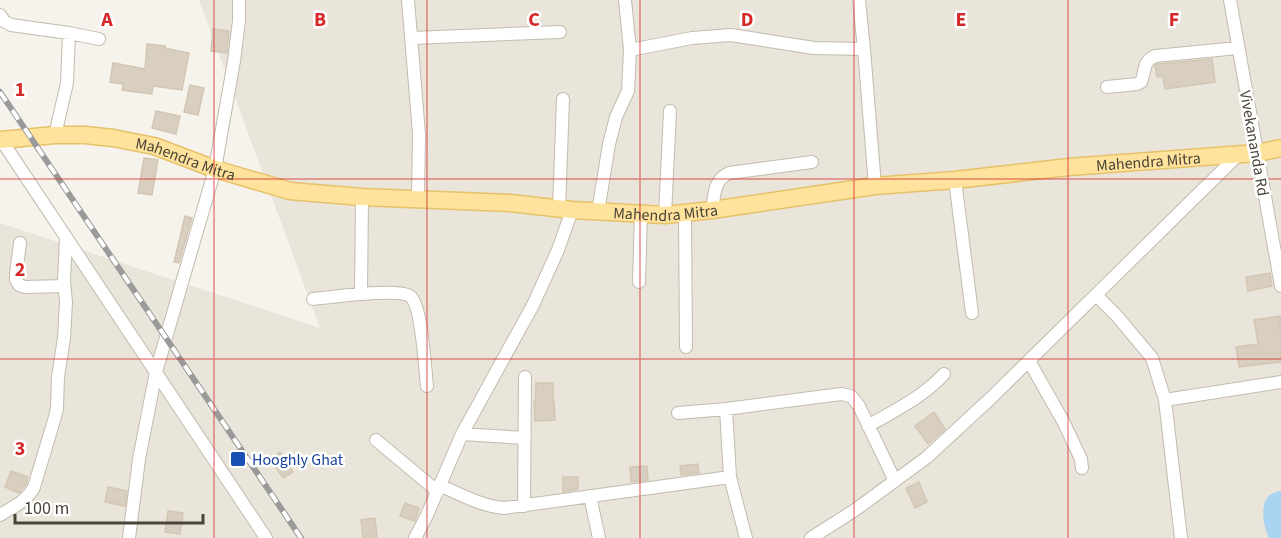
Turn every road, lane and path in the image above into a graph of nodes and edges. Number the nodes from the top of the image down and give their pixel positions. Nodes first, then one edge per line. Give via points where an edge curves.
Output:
1 (239, 0) edge
2 (408, 0) edge
3 (625, 0) edge
4 (859, 0) edge
5 (1230, 0) edge
6 (0, 15) edge
7 (560, 32) dead end
8 (69, 33) junction
9 (412, 38) junction
10 (99, 39) dead end
11 (1238, 48) junction
12 (864, 49) junction
13 (630, 50) junction
14 (1107, 87) dead end
15 (563, 99) dead end
16 (670, 111) dead end
17 (55, 135) junction
18 (0, 139) edge
19 (1281, 148) edge
20 (1257, 153) junction
21 (1238, 155) junction
22 (813, 162) dead end
23 (215, 169) junction
24 (955, 180) junction
25 (875, 186) junction
26 (362, 197) junction
27 (418, 198) junction
28 (565, 210) junction
29 (712, 210) junction
30 (598, 212) junction
31 (641, 214) junction
32 (685, 214) junction
33 (665, 215) junction
34 (66, 237) junction
35 (20, 243) dead end
36 (639, 282) dead end
37 (64, 286) junction
38 (1281, 286) edge
39 (361, 294) junction
40 (1096, 295) junction
41 (313, 299) dead end
42 (972, 312) dead end
43 (686, 347) dead end
44 (1029, 361) junction
45 (156, 372) junction
46 (944, 374) dead end
47 (525, 377) dead end
48 (1281, 382) edge
49 (427, 386) dead end
50 (1165, 400) junction
51 (726, 409) junction
52 (678, 413) dead end
53 (868, 426) junction
54 (462, 434) junction
55 (525, 438) junction
56 (376, 440) dead end
57 (1082, 468) dead end
58 (730, 477) junction
59 (895, 482) junction
60 (438, 488) junction
61 (590, 496) junction
62 (524, 506) junction
63 (0, 515) edge
64 (129, 538) edge
65 (266, 538) edge
66 (415, 538) edge
67 (599, 538) edge
68 (746, 538) edge
69 (812, 538) edge
70 (1181, 538) edge

1 - 23 street via 234,62
2 - 9 street
3 - 13 street
4 - 12 street
5 - 11 street, Vivekananda Rd
6 - 8 street via 7,24
7 - 9 street
8 - 10 street
8 - 17 street via 67,83
9 - 27 street via 419,134
11 - 14 street via 1155,56 1146,63 1141,82
11 - 20 street, Vivekananda Rd
12 - 13 street via 814,48 731,35
12 - 25 street
13 - 30 street via 628,91 611,135
15 - 28 street
16 - 33 street
17 - 18 main road, Mahendra Mitra
17 - 23 main road, Mahendra Mitra via 113,138 154,146
18 - 34 street
19 - 20 main road, Mahendra Mitra
20 - 21 main road, Mahendra Mitra
20 - 38 street, Vivekananda Rd
21 - 24 main road, Mahendra Mitra
21 - 40 street
22 - 29 street via 729,173 717,182
23 - 26 main road, Mahendra Mitra via 290,191
23 - 45 street
24 - 25 main road, Mahendra Mitra
24 - 42 street
25 - 29 main road, Mahendra Mitra
26 - 27 main road, Mahendra Mitra
26 - 39 street
27 - 28 main road, Mahendra Mitra
28 - 30 main road, Mahendra Mitra
28 - 54 street via 558,250 533,305
29 - 32 main road, Mahendra Mitra
30 - 31 main road, Mahendra Mitra
31 - 33 main road, Mahendra Mitra
31 - 36 street
32 - 33 main road, Mahendra Mitra
32 - 43 street
34 - 37 street
34 - 45 street
35 - 37 street via 16,274 19,285
37 - 63 street via 57,408 48,443 31,494
39 - 41 street
39 - 49 street via 410,296 419,315
40 - 44 street
40 - 50 street via 1152,358
44 - 57 street via 1063,421
44 - 59 street
45 - 64 street
45 - 65 street
46 - 53 street via 920,395
47 - 55 street
48 - 50 street
50 - 70 street
51 - 52 street
51 - 53 street via 841,394 851,396
51 - 58 street
53 - 59 street
54 - 55 street
54 - 60 street
55 - 62 street
56 - 60 street
58 - 61 street
58 - 68 street
59 - 69 street
60 - 62 street via 492,507
60 - 66 street
61 - 62 street
61 - 67 street

